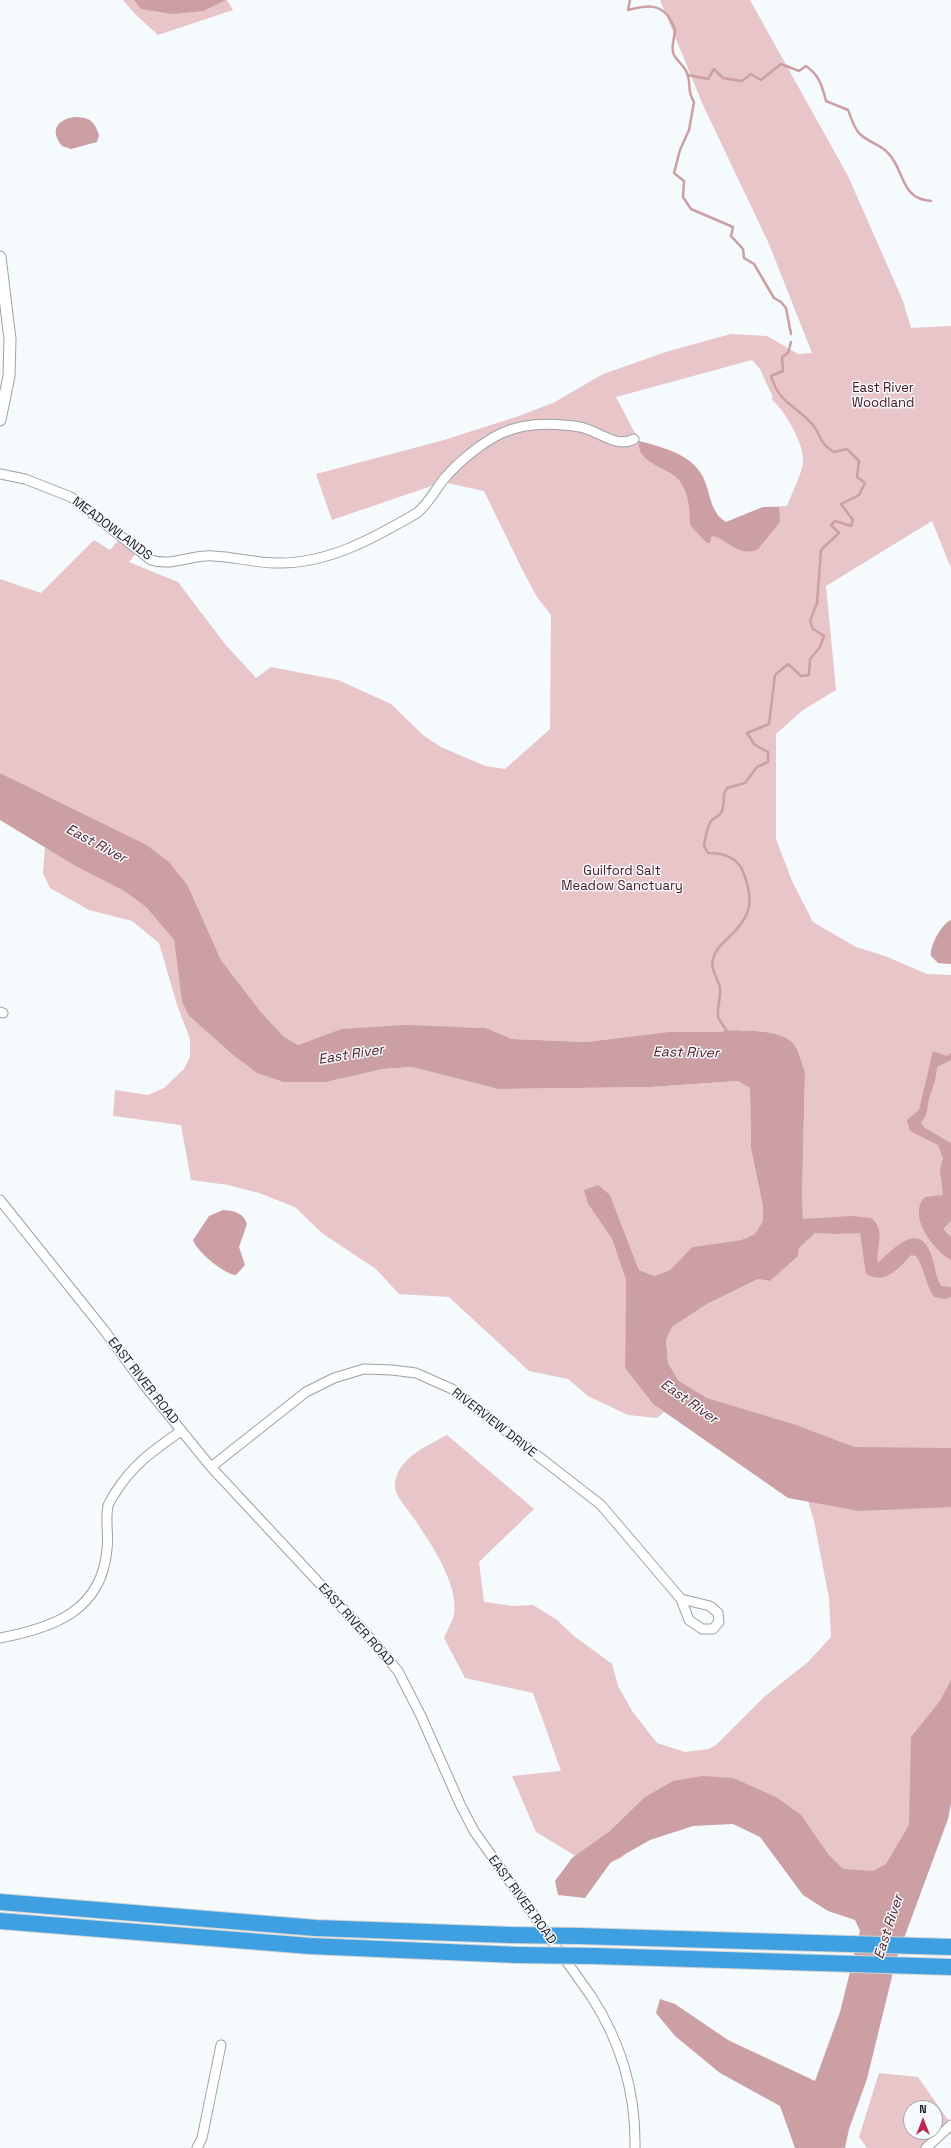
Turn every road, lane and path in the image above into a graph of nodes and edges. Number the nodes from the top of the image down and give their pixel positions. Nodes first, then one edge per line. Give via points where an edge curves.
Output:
1 (0, 257) edge
2 (0, 420) edge
3 (634, 439) dead end
4 (0, 474) edge
5 (0, 1200) edge
6 (181, 1431) junction
7 (211, 1467) junction
8 (681, 1598) dead end
9 (0, 1638) edge
10 (0, 1902) edge
11 (0, 1921) edge
12 (951, 1946) edge
13 (951, 1967) edge
14 (221, 2045) dead end
15 (951, 2125) edge
16 (197, 2148) edge
17 (635, 2148) edge
18 (926, 2148) edge

1 - 2 street via 10,340 9,376
3 - 4 street, MEADOWLANDS via 622,442 582,428 550,423 502,433 473,452 443,481 428,504 417,513 339,553 286,564 214,556 198,556 172,563 151,560 71,497 25,479
5 - 6 street, EAST RIVER ROAD
6 - 7 street, EAST RIVER ROAD
6 - 9 street via 139,1461 124,1478 108,1506 107,1550 100,1582 85,1604 58,1622
7 - 8 street, RIVERVIEW DRIVE via 306,1392 334,1378 364,1370 416,1373 452,1389 601,1506
7 - 17 street, EAST RIVER ROAD via 362,1629 398,1672 474,1831 591,1996 608,2024 632,2095
10 - 12 highway, bridge via 316,1928
11 - 13 highway, bridge via 310,1946 517,1955
14 - 16 street via 202,2138
15 - 18 street

